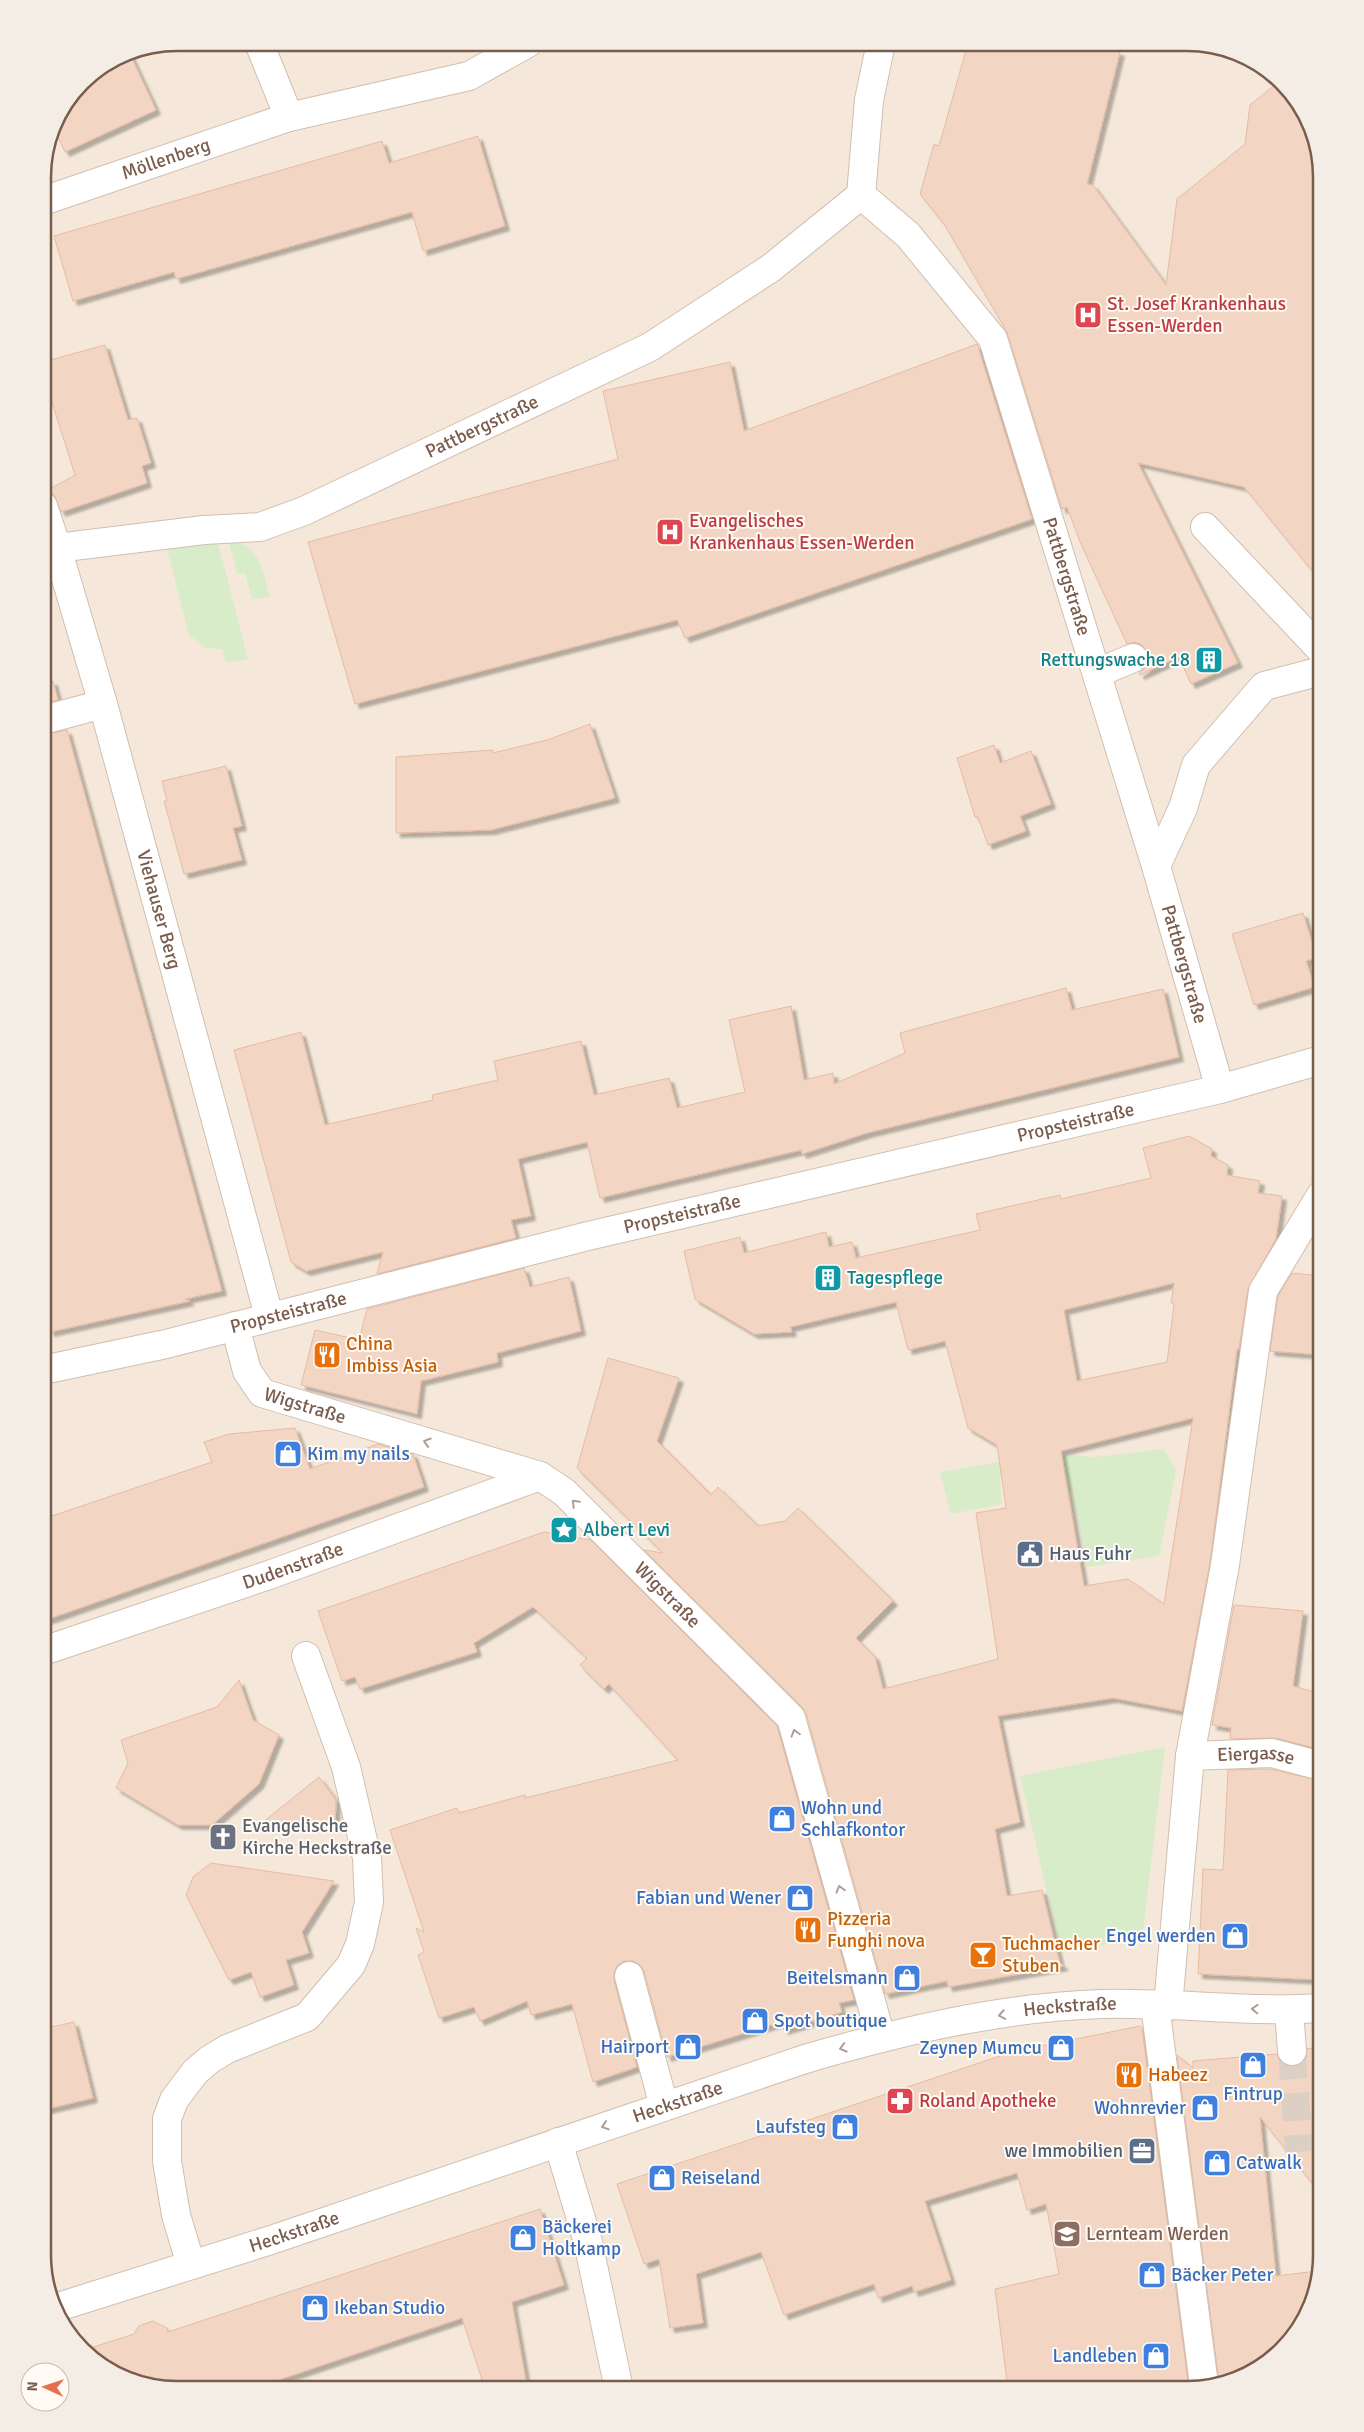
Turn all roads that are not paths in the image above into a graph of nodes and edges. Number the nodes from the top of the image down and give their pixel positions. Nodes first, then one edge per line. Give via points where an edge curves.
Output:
1 (263, 51) edge
2 (513, 51) edge
3 (879, 52) edge
4 (289, 117) junction
5 (861, 195) junction
6 (52, 198) edge
7 (1205, 527) dead end
8 (52, 531) edge
9 (58, 548) junction
10 (1313, 641) edge
11 (1133, 658) dead end
12 (1097, 673) junction
13 (1313, 673) edge
14 (103, 704) junction
15 (52, 718) edge
16 (1156, 866) junction
17 (1313, 1063) edge
18 (1220, 1089) junction
19 (1313, 1210) edge
20 (269, 1316) junction
21 (235, 1326) junction
22 (51, 1368) edge
23 (540, 1476) junction
24 (51, 1647) edge
25 (306, 1656) dead end
26 (1190, 1756) junction
27 (1313, 1764) edge
28 (629, 1976) dead end
29 (1161, 2006) junction
30 (1313, 2009) edge
31 (1288, 2010) junction
32 (881, 2037) junction
33 (1292, 2051) tunnel mouth
34 (664, 2106) junction
35 (558, 2142) junction
36 (192, 2265) junction
37 (62, 2306) edge
38 (1203, 2379) edge
39 (617, 2380) edge

1 - 4 street
2 - 4 street, Möllenberg via 469,76
3 - 5 street via 869,100
4 - 6 street, Möllenberg
5 - 9 street, Pattbergstraße via 771,268 650,346 304,511 260,527 204,530
5 - 12 street, Pattbergstraße via 908,235 993,340 1064,532
7 - 10 street
8 - 9 street, Viehauser Berg
9 - 14 street, Viehauser Berg
11 - 12 street
12 - 16 street, Pattbergstraße
13 - 16 street via 1264,686 1196,765 1183,808
14 - 15 street
14 - 20 street, Viehauser Berg
16 - 18 street, Pattbergstraße
17 - 18 street, Propsteistraße
18 - 20 street, Propsteistraße via 588,1236
19 - 26 street via 1263,1291 1225,1565
20 - 21 street, Propsteistraße
21 - 22 street, Propsteistraße
23 -> 21 street, Wigstraße via 262,1393 247,1371
23 - 24 street, Dudenstraße via 269,1575
32 -> 23 street, Wigstraße via 791,1718 564,1492
25 - 36 street via 346,1768 367,1858 369,1902 360,1944 351,1966 307,2017 227,2049 209,2060 195,2072 174,2100 167,2119 167,2161 176,2215
26 - 27 street, Eiergasse via 1272,1753
26 - 29 street
28 - 34 street
31 -> 29 street, Heckstraße
29 -> 32 street, Heckstraße via 1103,2004 1030,2009
29 - 38 street
30 - 31 street, Heckstraße
31 - 33 street
32 -> 34 street, Heckstraße
34 -> 35 street, Heckstraße
35 - 36 street, Heckstraße
35 - 39 street via 588,2242
36 - 37 street, Heckstraße

